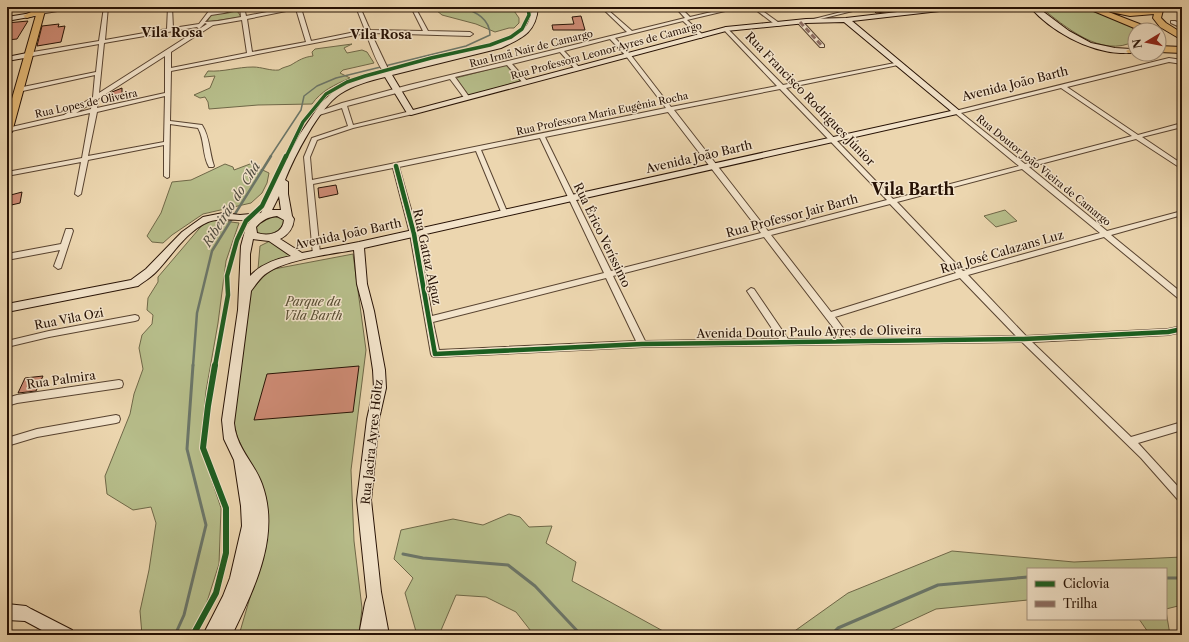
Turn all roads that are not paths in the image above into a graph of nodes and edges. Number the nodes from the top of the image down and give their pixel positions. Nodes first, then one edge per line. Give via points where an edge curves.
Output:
1 (78, 7) edge
2 (106, 7) edge
3 (170, 7) edge
4 (214, 7) edge
5 (238, 7) edge
6 (299, 7) edge
7 (358, 7) edge
8 (413, 7) edge
9 (535, 7) edge
10 (612, 7) edge
11 (677, 7) edge
12 (740, 7) edge
13 (754, 7) edge
14 (845, 7) edge
15 (867, 7) edge
16 (957, 7) edge
17 (1033, 7) edge
18 (1088, 7) edge
19 (1100, 7) edge
20 (936, 8) edge
21 (1159, 8) edge
22 (41, 9) edge
23 (242, 9) edge
24 (851, 10) junction
25 (231, 11) junction
26 (210, 13) junction
27 (838, 14) junction
28 (27, 16) joint
29 (243, 18) junction
30 (7, 19) edge
31 (685, 19) junction
32 (846, 20) junction
33 (803, 22) junction
34 (1128, 22) edge
35 (1137, 22) edge
36 (1173, 22) dead end
37 (201, 24) junction
38 (211, 24) junction
39 (779, 25) junction
40 (1182, 26) edge
41 (726, 29) junction
42 (170, 31) junction
43 (368, 31) junction
44 (426, 32) junction
45 (630, 32) junction
46 (197, 33) junction
47 (470, 34) dead end
48 (1167, 34) edge
49 (1167, 35) edge
50 (701, 36) junction
51 (610, 37) junction
52 (1182, 38) edge
53 (102, 42) junction
54 (309, 42) junction
55 (1182, 44) edge
56 (822, 46) dead end
57 (1167, 49) edge
58 (560, 50) junction
59 (1127, 50) edge
60 (1182, 50) edge
61 (168, 51) junction
62 (250, 54) junction
63 (28, 55) junction
64 (628, 55) junction
65 (7, 59) edge
66 (1182, 62) edge
67 (508, 63) junction
68 (898, 63) junction
69 (577, 68) junction
70 (169, 70) junction
71 (386, 71) junction
72 (99, 73) junction
73 (452, 77) junction
74 (525, 82) junction
75 (1062, 86) junction
76 (782, 87) junction
77 (18, 90) junction
78 (397, 90) junction
79 (168, 94) junction
80 (96, 97) junction
81 (467, 98) junction
82 (344, 104) junction
83 (94, 110) junction
84 (328, 110) junction
85 (670, 110) junction
86 (346, 112) junction
87 (957, 112) junction
88 (319, 113) junction
89 (411, 113) junction
90 (67, 116) junction
91 (168, 122) junction
92 (1182, 125) edge
93 (351, 127) junction
94 (7, 131) edge
95 (542, 136) junction
96 (1136, 136) junction
97 (832, 139) junction
98 (167, 143) junction
99 (478, 149) junction
100 (85, 159) junction
101 (211, 166) dead end
102 (396, 166) junction
103 (714, 167) junction
104 (1025, 167) junction
105 (1182, 167) edge
106 (283, 173) junction
107 (7, 174) edge
108 (167, 176) dead end
109 (309, 183) junction
110 (78, 194) dead end
111 (572, 199) junction
112 (892, 201) junction
113 (1182, 213) edge
114 (505, 214) junction
115 (264, 216) junction
116 (240, 218) junction
117 (288, 221) junction
118 (252, 228) junction
119 (69, 231) dead end
120 (414, 234) junction
121 (766, 234) junction
122 (1106, 235) junction
123 (268, 238) junction
124 (65, 246) junction
125 (286, 246) junction
126 (359, 246) junction
127 (316, 253) junction
128 (7, 257) edge
129 (301, 257) junction
130 (245, 259) junction
131 (58, 266) dead end
132 (963, 274) junction
133 (609, 275) junction
134 (245, 291) junction
135 (751, 291) dead end
136 (1182, 297) edge
137 (7, 308) edge
138 (829, 316) junction
139 (135, 318) dead end
140 (430, 320) junction
141 (1182, 329) edge
142 (1024, 339) junction
143 (849, 342) junction
144 (786, 343) junction
145 (7, 344) edge
146 (642, 344) junction
147 (435, 354) joint
148 (118, 384) dead end
149 (7, 402) edge
150 (116, 419) dead end
151 (1182, 426) edge
152 (1130, 441) junction
153 (7, 442) edge
154 (240, 456) junction
155 (1182, 498) edge
156 (374, 592) junction
157 (7, 612) edge
158 (67, 635) edge
159 (211, 635) edge
160 (224, 635) edge
161 (367, 635) edge
162 (381, 635) edge

1 - 22 street
2 - 53 street
3 - 42 street
4 - 26 street
5 - 25 street
6 - 29 street
6 - 54 street
7 - 43 street
8 - 44 street
9 - 71 main road via 531,27 520,37 498,46
10 - 45 street via 605,9
11 - 31 street
12 - 31 street, Rua Irmã Nair de Camargo
13 - 39 street
14 - 24 street
15 - 24 street
16 - 20 main road, Rua Professora Leonor Ayres de Camargo
17 - 59 main road via 1060,28 1087,44 1102,49
18 - 34 highway
19 - 21 highway via 1130,13 1148,13
19 - 35 highway
20 - 32 main road, Rua Professora Leonor Ayres de Camargo
21 - 52 highway via 1157,18
22 - 28 main road
22 - 63 main road
23 - 25 street
23 - 29 street
24 - 27 street
25 - 26 street
26 - 37 street
27 - 32 street, Rua Doutor João Vieira de Camargo
27 - 33 street
28 - 30 main road
29 - 38 street
29 - 62 street
31 - 45 street, Rua Irmã Nair de Camargo
31 - 50 street
32 - 33 main road, Rua Professora Leonor Ayres de Camargo
32 - 68 main road, Rua Doutor João Vieira de Camargo
33 - 39 main road, Rua Professora Leonor Ayres de Camargo
33 - 56 street
36 - 40 street
37 - 38 street
37 - 42 street
37 - 46 street
38 - 46 street
39 - 41 main road, Rua Professora Leonor Ayres de Camargo
41 - 50 main road, Rua Professora Leonor Ayres de Camargo
41 - 76 street, Rua Francisco Rodrigues Júnior
42 - 53 street
43 - 44 street
43 - 54 street
43 - 71 street
44 - 47 street
45 - 51 street, Rua Irmã Nair de Camargo
46 - 61 street
48 - 52 highway
49 - 55 highway
50 - 64 main road, Rua Professora Leonor Ayres de Camargo
51 - 58 street, Rua Irmã Nair de Camargo
51 - 64 street
53 - 63 street
53 - 72 street
54 - 62 street
57 - 60 highway
58 - 67 street, Rua Irmã Nair de Camargo
58 - 69 street
61 - 70 street
61 - 80 street
62 - 70 street
63 - 65 main road
63 - 77 main road
64 - 69 main road, Rua Professora Leonor Ayres de Camargo
64 - 85 street
66 - 75 street, Avenida João Barth via 1168,60
67 - 73 street, Rua Irmã Nair de Camargo
67 - 74 street
68 - 76 street, Rua Professora Maria Eugênia Rocha
68 - 87 main road, Rua Doutor João Vieira de Camargo
69 - 74 main road, Rua Professora Leonor Ayres de Camargo
70 - 79 street
71 - 78 main road
71 - 88 main road via 343,89 331,97
72 - 77 street
72 - 80 street
73 - 78 street, Rua Irmã Nair de Camargo
73 - 81 street
74 - 81 main road, Rua Professora Leonor Ayres de Camargo
75 - 87 street, Avenida João Barth
75 - 96 street
76 - 85 street, Rua Professora Maria Eugênia Rocha
76 - 97 street, Rua Francisco Rodrigues Júnior
77 - 94 main road
78 - 82 street, Rua Irmã Nair de Camargo
78 - 89 main road
79 - 83 street, Rua Lopes de Oliveira
79 - 91 street
80 - 83 street
80 - 90 street
81 - 89 main road, Rua Professora Leonor Ayres de Camargo
82 - 84 street, Rua Irmã Nair de Camargo
82 - 86 street
83 - 90 street, Rua Lopes de Oliveira
83 - 100 street
84 - 86 street, Rua Irmã Nair de Camargo
84 - 88 street, Rua Irmã Nair de Camargo
85 - 95 street, Rua Professora Maria Eugênia Rocha
85 - 103 street
86 - 93 street
87 - 97 main road, Avenida João Barth
87 - 104 street, Rua Doutor João Vieira de Camargo
88 - 106 main road
89 - 93 street, Rua Professora Leonor Ayres de Camargo
90 - 94 street, Rua Lopes de Oliveira
91 - 98 street
91 - 101 street via 200,126 204,131 207,157
92 - 96 street, Rua Professor Jair Barth
93 - 109 street, Rua Professora Leonor Ayres de Camargo via 314,139 307,157
95 - 99 street, Rua Professora Maria Eugênia Rocha
95 - 111 street, Rua Érico Veríssimo
96 - 104 street, Rua Professor Jair Barth
96 - 105 street
97 - 103 main road, Avenida João Barth
97 - 112 street, Rua Francisco Rodrigues Júnior
98 - 100 street
98 - 108 street
99 - 102 street, Rua Professora Maria Eugênia Rocha
99 - 114 street
100 - 107 street
100 - 110 street
102 - 109 street, Rua Professora Maria Eugênia Rocha
102 - 120 street, Rua Gattaz Alguz
103 - 111 main road, Avenida João Barth
103 - 121 street
104 - 112 street, Rua Professor Jair Barth
104 - 122 street, Rua Doutor João Vieira de Camargo
106 - 115 main road
106 - 117 main road via 283,194
109 - 127 street
111 - 114 main road, Avenida João Barth
111 - 133 street, Rua Érico Veríssimo
112 - 121 street, Rua Professor Jair Barth
112 - 132 street, Rua Francisco Rodrigues Júnior
113 - 122 street, Rua José Calazans Luz
114 - 120 main road, Avenida João Barth
115 - 116 main road
115 - 117 main road via 277,213
115 - 118 main road via 258,219
116 - 118 main road
116 - 137 main road via 223,216 196,224 150,272 134,283
117 - 123 main road via 280,234
117 - 125 main road
118 - 123 main road via 253,235 257,238
118 - 130 main road via 248,236
119 - 124 street
120 - 126 main road, Avenida João Barth
120 - 140 street, Rua Gattaz Alguz
121 - 133 street, Rua Professor Jair Barth
121 - 138 street
122 - 132 street, Rua José Calazans Luz
122 - 136 street, Rua Doutor João Vieira de Camargo
123 - 125 main road
123 - 130 main road via 257,245
124 - 128 street
124 - 131 street
125 - 129 main road
126 - 127 main road, Avenida João Barth
126 - 156 main road, Rua Jacira Ayres Holtz via 362,284 369,312 380,388 373,419 364,500
127 - 129 main road, Avenida João Barth
129 - 134 main road, Avenida João Barth via 266,268
130 - 134 main road
132 - 138 street, Rua José Calazans Luz
132 - 142 street, Rua Francisco Rodrigues Júnior
133 - 140 street, Rua Professor Jair Barth
133 - 146 street, Rua Érico Veríssimo
134 - 154 main road via 228,416 230,437
135 - 144 street
138 - 143 street
139 - 145 street, Rua Vila Ozi
140 - 147 street, Rua Gattaz Alguz
141 - 142 street, Avenida Doutor Paulo Ayres de Oliveira via 1168,332
142 - 143 street, Avenida Doutor Paulo Ayres de Oliveira
142 - 152 street, Rua Francisco Rodrigues Júnior
143 - 144 street, Avenida Doutor Paulo Ayres de Oliveira
144 - 146 street, Avenida Doutor Paulo Ayres de Oliveira
146 - 147 street, Avenida Doutor Paulo Ayres de Oliveira
148 - 149 street, Rua Palmira
150 - 153 street via 37,433
151 - 152 street
152 - 155 street, Rua Francisco Rodrigues Júnior
154 - 159 main road via 249,522 245,552 236,584
154 - 160 main road via 260,498 260,536 247,588
156 - 161 main road
156 - 162 main road
157 - 158 main road via 26,614

